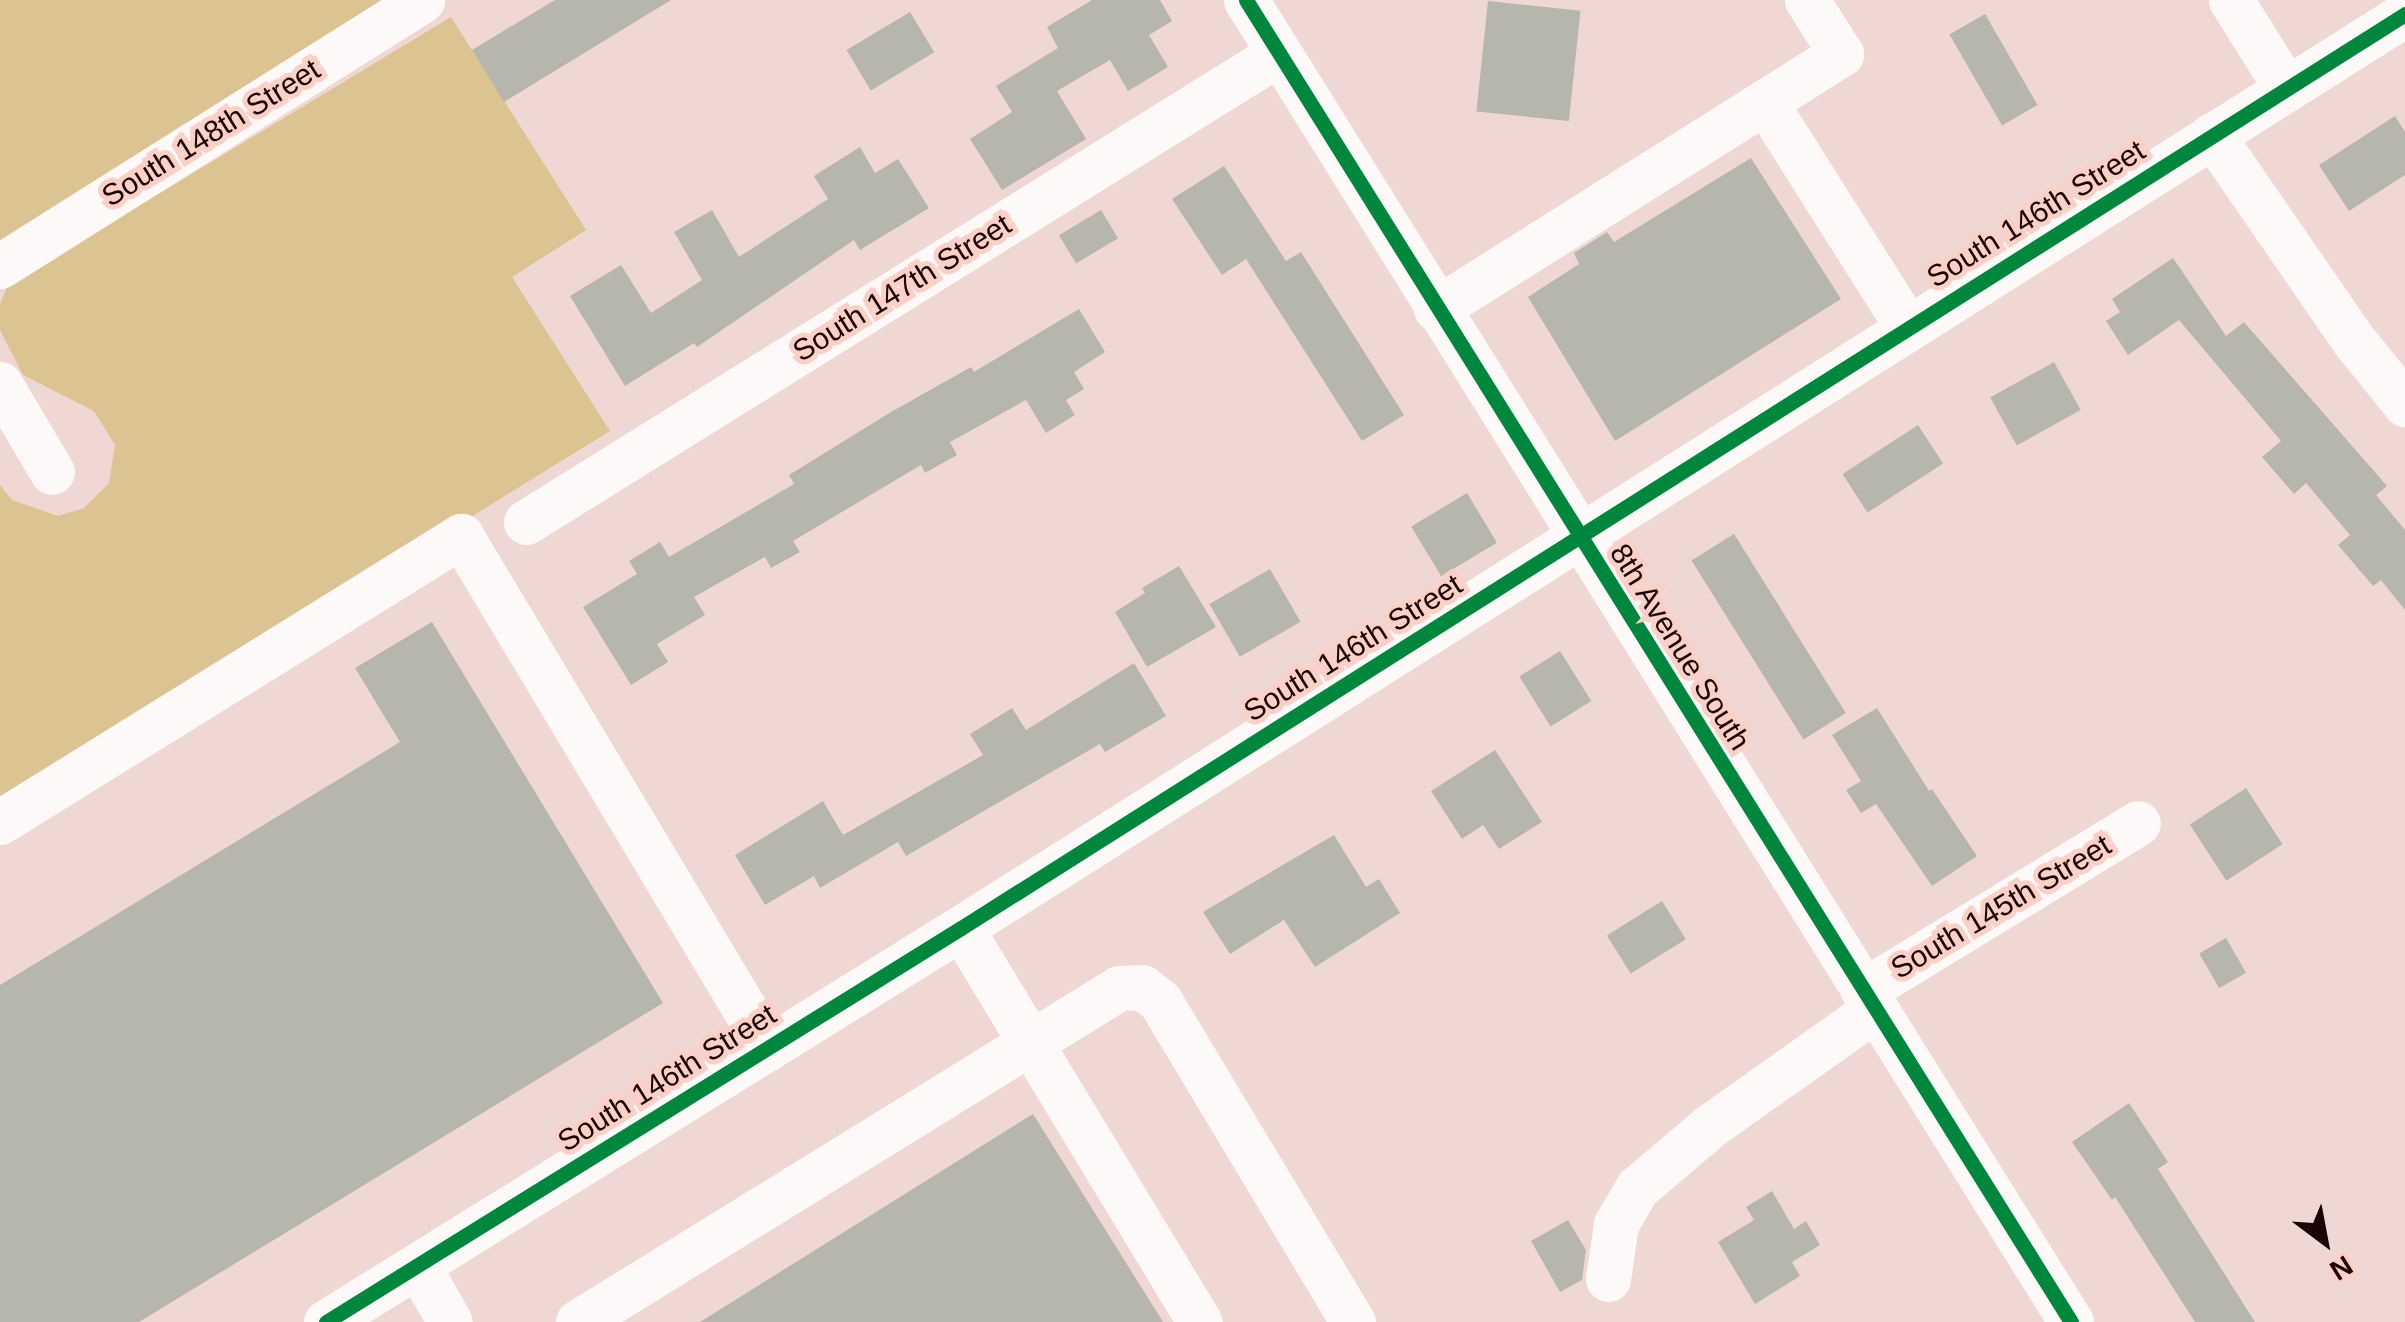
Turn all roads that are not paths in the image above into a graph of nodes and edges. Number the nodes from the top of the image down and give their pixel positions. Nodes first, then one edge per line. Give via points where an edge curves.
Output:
1 (422, 0) edge
2 (1246, 0) edge
3 (1806, 0) edge
4 (2230, 0) edge
5 (2405, 14) edge
6 (1278, 54) junction
7 (2286, 88) junction
8 (1765, 102) junction
9 (2212, 134) junction
10 (0, 266) edge
11 (1436, 308) junction
12 (1908, 328) junction
13 (0, 384) edge
14 (2405, 404) edge
15 (52, 472) dead end
16 (526, 522) dead end
17 (1579, 538) junction
18 (0, 822) edge
19 (2138, 823) dead end
20 (961, 928) junction
21 (1869, 1000) junction
22 (1031, 1042) junction
23 (768, 1048) junction
24 (418, 1266) junction
25 (1608, 1279) dead end
26 (326, 1322) edge
27 (450, 1322) edge
28 (578, 1322) edge
29 (1200, 1322) edge
30 (1352, 1322) edge
31 (2071, 1322) edge

1 - 10 street, South 148th Street
2 - 6 street, 8th Avenue South
3 - 8 street via 1841,54
4 - 7 street
5 - 7 street, South 146th Street
6 - 11 street, 8th Avenue South
6 - 16 street, South 147th Street
7 - 9 street, South 146th Street
8 - 11 street
8 - 12 street
9 - 12 street, South 146th Street
9 - 14 street
11 - 17 street, 8th Avenue South
12 - 17 street, South 146th Street
13 - 15 street
17 - 20 street, South 146th Street
17 - 21 street, 8th Avenue South
18 - 23 street via 460,536
19 - 21 street, South 145th Street
20 - 22 street
20 - 23 street, South 146th Street
21 - 25 street, South 145th Street via 1637,1188 1616,1224
21 - 31 street, 8th Avenue South
22 - 28 street
22 - 29 street
22 - 30 street via 1119,988 1142,988 1160,1000
23 - 24 street, South 146th Street
24 - 26 street, South 146th Street
24 - 27 street

